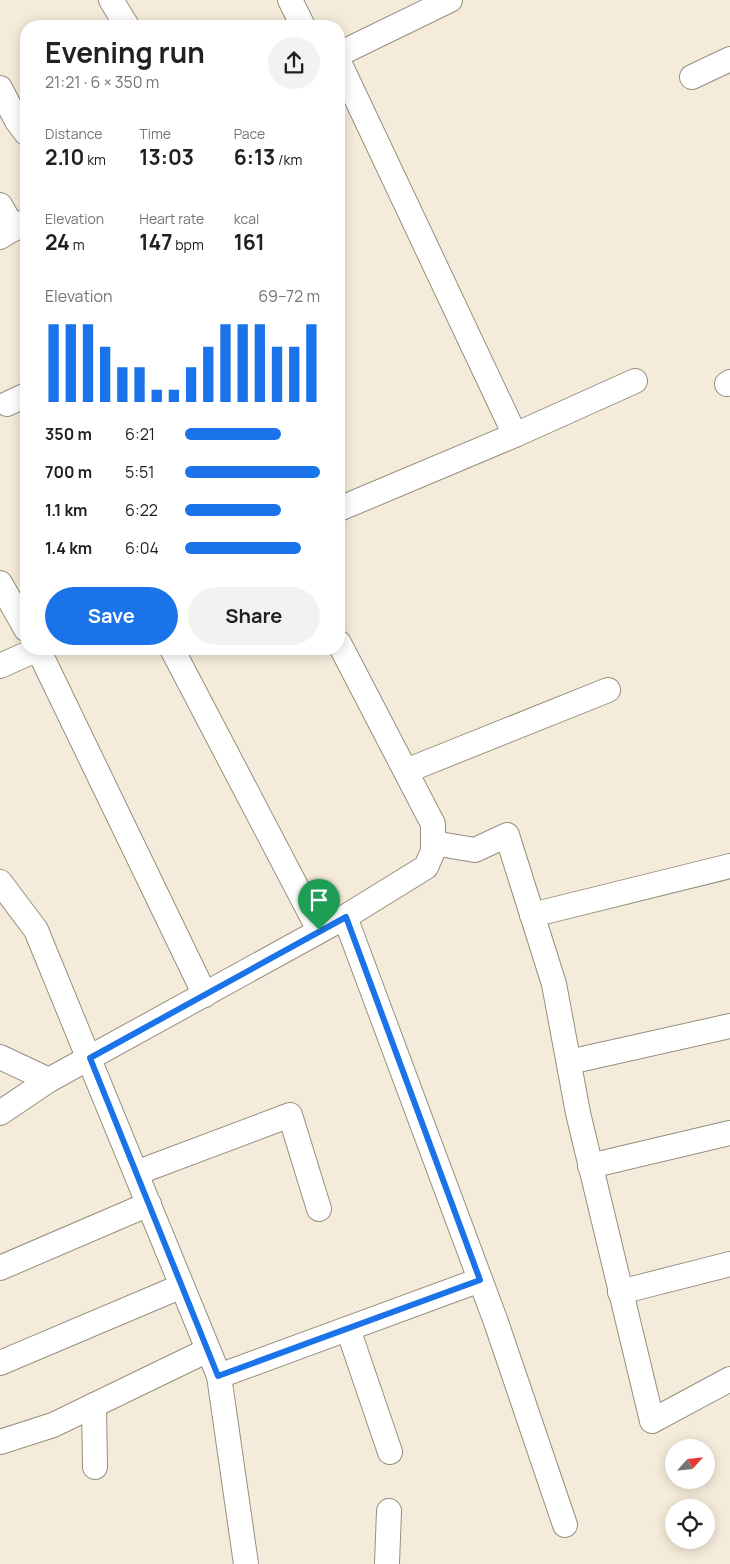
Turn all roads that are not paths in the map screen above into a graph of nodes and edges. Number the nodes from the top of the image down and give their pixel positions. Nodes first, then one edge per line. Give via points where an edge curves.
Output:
1 (111, 0) edge
2 (290, 0) edge
3 (450, 0) edge
4 (123, 20) edge
5 (300, 20) edge
6 (345, 51) edge
7 (730, 59) edge
8 (345, 75) edge
9 (692, 77) dead end
10 (0, 88) edge
11 (20, 124) edge
12 (0, 205) edge
13 (13, 229) edge
14 (635, 381) dead end
15 (515, 435) junction
16 (345, 506) edge
17 (0, 583) edge
18 (20, 618) edge
19 (345, 654) edge
20 (25, 655) edge
21 (41, 655) edge
22 (175, 655) edge
23 (0, 666) edge
24 (608, 690) dead end
25 (406, 771) junction
26 (433, 843) junction
27 (730, 866) edge
28 (0, 882) edge
29 (532, 915) junction
30 (346, 917) junction
31 (319, 930) junction
32 (205, 995) junction
33 (730, 1026) edge
34 (0, 1057) edge
35 (90, 1058) junction
36 (569, 1062) junction
37 (49, 1080) junction
38 (0, 1113) edge
39 (730, 1132) edge
40 (590, 1166) junction
41 (136, 1173) junction
42 (149, 1204) junction
43 (319, 1209) dead end
44 (730, 1264) edge
45 (0, 1268) edge
46 (480, 1280) junction
47 (182, 1286) junction
48 (620, 1292) junction
49 (348, 1329) junction
50 (208, 1350) junction
51 (0, 1363) edge
52 (218, 1376) junction
53 (730, 1379) edge
54 (94, 1405) junction
55 (0, 1442) edge
56 (390, 1452) dead end
57 (96, 1468) dead end
58 (389, 1511) dead end
59 (565, 1526) dead end
60 (246, 1564) edge
61 (387, 1564) edge

1 - 4 street
2 - 5 street
3 - 6 street
7 - 9 street
8 - 15 street
10 - 11 street
12 - 13 street
14 - 15 street
15 - 16 street
17 - 18 street
19 - 25 street
20 - 23 street
21 - 32 street
22 - 31 street
24 - 25 street
25 - 26 street via 433,824
26 - 29 street via 475,850 507,835
26 - 30 street via 433,852 426,867
27 - 29 street
28 - 35 street via 36,930
29 - 36 street via 554,984
30 - 31 street
30 - 46 street
31 - 32 street
32 - 35 street
33 - 36 street
34 - 37 street
35 - 37 street
35 - 41 street
36 - 40 street
37 - 38 street
39 - 40 street
40 - 48 street
41 - 42 street
41 - 43 street via 290,1116
42 - 45 street
42 - 47 street
44 - 48 street
46 - 49 street
46 - 59 street
47 - 50 street
47 - 51 street
48 - 53 street via 652,1422
49 - 52 street
49 - 56 street
50 - 52 street
50 - 54 street
52 - 60 street
54 - 55 street via 53,1425
54 - 57 street
58 - 61 street

